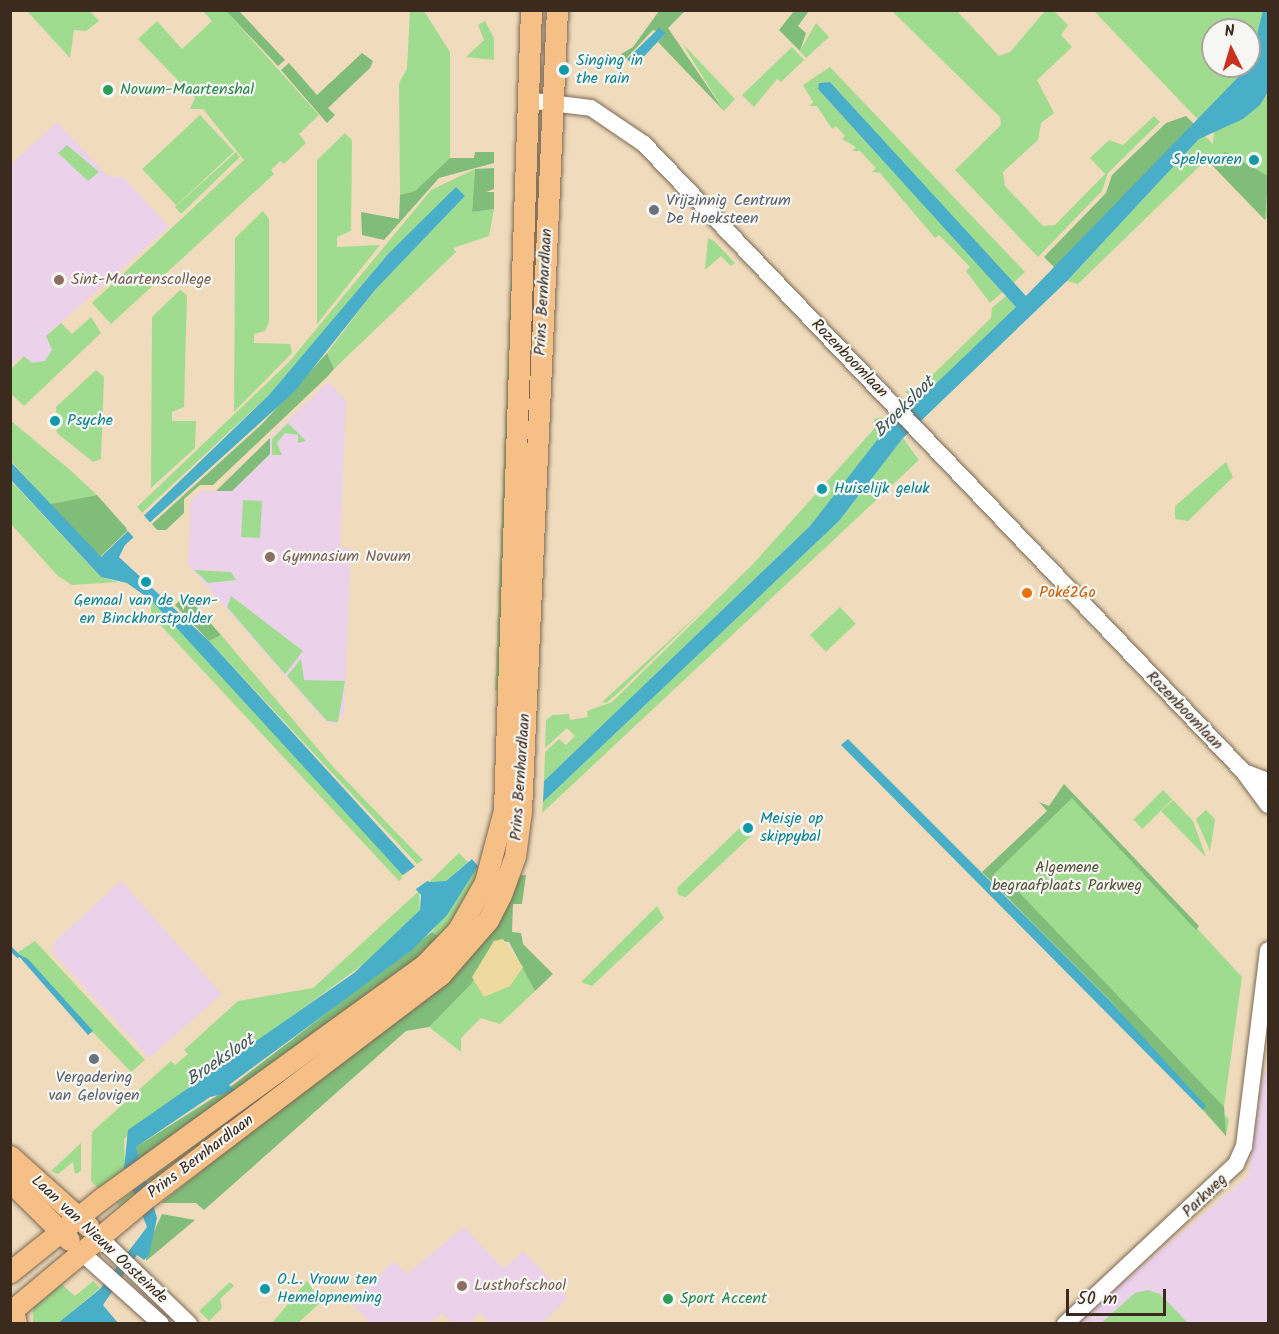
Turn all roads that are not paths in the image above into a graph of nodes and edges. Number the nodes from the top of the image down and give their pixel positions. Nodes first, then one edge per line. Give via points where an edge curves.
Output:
1 (531, 10) edge
2 (557, 10) edge
3 (526, 100) junction
4 (551, 101) junction
5 (1244, 772) junction
6 (1269, 781) edge
7 (1269, 805) edge
8 (1269, 950) edge
9 (10, 1156) edge
10 (10, 1180) edge
11 (79, 1217) junction
12 (61, 1231) junction
13 (99, 1237) junction
14 (82, 1252) junction
15 (10, 1272) edge
16 (13, 1315) edge
17 (161, 1323) edge
18 (189, 1323) edge
19 (1065, 1323) edge

1 - 3 main road, Prins Bernhardlaan
2 - 4 main road, Prins Bernhardlaan
3 - 4 street, Rozenboomlaan
3 - 11 main road, Prins Bernhardlaan via 504,810 489,872 458,930 425,964
4 - 5 street, Rozenboomlaan via 591,108 626,126
4 - 13 main road, Prins Bernhardlaan via 521,811 506,884 488,920 440,975
5 - 6 street, Rozenboomlaan
5 - 7 street, Rozenboomlaan
8 - 19 street, Parkweg via 1244,1146 1236,1164
9 - 11 main road, Laan van Nieuw Oosteinde
10 - 12 main road, Laan van Nieuw Oosteinde
11 - 12 main road, Prins Bernhardlaan
11 - 13 main road, Laan van Nieuw Oosteinde
12 - 14 main road, Laan van Nieuw Oosteinde
12 - 15 main road, Prins Bernhardlaan
13 - 14 main road, Prins Bernhardlaan
13 - 18 street, Laan van Nieuw Oosteinde
14 - 16 main road, Prins Bernhardlaan
14 - 17 street, Laan van Nieuw Oosteinde

